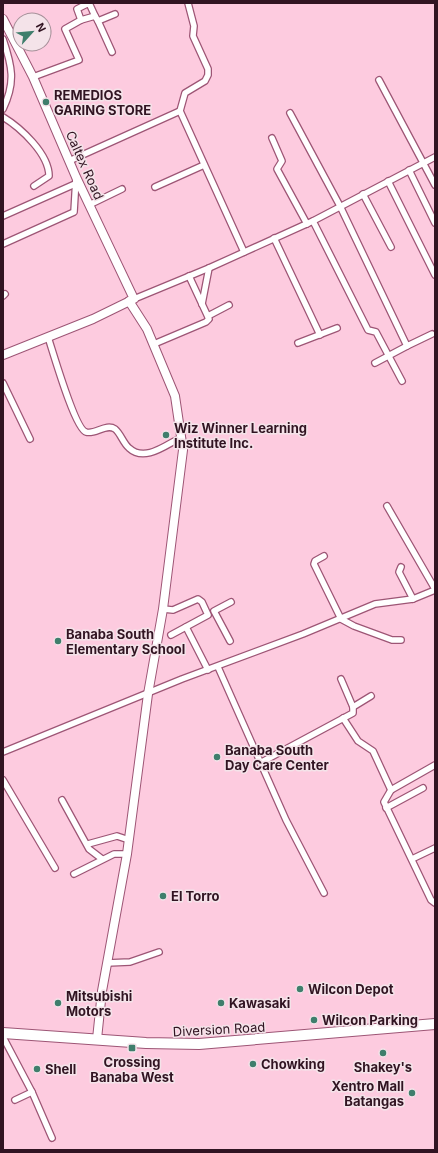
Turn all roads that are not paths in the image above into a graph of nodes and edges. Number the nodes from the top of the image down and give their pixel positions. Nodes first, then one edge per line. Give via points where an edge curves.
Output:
1 (188, 3) edge
2 (115, 14) dead end
3 (97, 18) junction
4 (3, 19) edge
5 (81, 20) junction
6 (3, 39) edge
7 (112, 52) dead end
8 (33, 77) junction
9 (379, 80) dead end
10 (3, 109) edge
11 (180, 111) junction
12 (290, 113) dead end
13 (3, 117) edge
14 (272, 138) dead end
15 (435, 156) edge
16 (69, 161) junction
17 (423, 162) junction
18 (204, 165) junction
19 (409, 170) junction
20 (76, 181) junction
21 (388, 181) junction
22 (435, 185) edge
23 (34, 186) dead end
24 (155, 187) dead end
25 (122, 189) dead end
26 (363, 194) junction
27 (90, 205) junction
28 (340, 206) junction
29 (3, 216) edge
30 (313, 221) junction
31 (435, 222) edge
32 (307, 224) junction
33 (274, 238) junction
34 (3, 244) edge
35 (391, 247) dead end
36 (244, 252) junction
37 (209, 268) junction
38 (435, 275) edge
39 (189, 276) junction
40 (132, 300) junction
41 (202, 304) junction
42 (229, 305) dead end
43 (208, 316) junction
44 (337, 328) dead end
45 (432, 334) dead end
46 (320, 335) junction
47 (48, 337) junction
48 (298, 343) dead end
49 (154, 344) junction
50 (407, 346) junction
51 (3, 356) edge
52 (389, 356) junction
53 (375, 363) dead end
54 (402, 382) dead end
55 (3, 383) edge
56 (182, 437) junction
57 (30, 439) dead end
58 (387, 506) dead end
59 (324, 556) dead end
60 (401, 567) dead end
61 (435, 589) edge
62 (413, 599) junction
63 (231, 602) dead end
64 (163, 609) junction
65 (214, 612) junction
66 (208, 615) junction
67 (341, 619) junction
68 (186, 627) junction
69 (171, 635) dead end
70 (401, 640) dead end
71 (230, 641) dead end
72 (218, 667) junction
73 (208, 670) junction
74 (341, 679) dead end
75 (148, 694) junction
76 (371, 696) dead end
77 (353, 707) junction
78 (343, 718) junction
79 (3, 752) edge
80 (260, 763) junction
81 (435, 765) edge
82 (3, 780) edge
83 (424, 788) dead end
84 (391, 790) junction
85 (62, 800) dead end
86 (386, 808) junction
87 (129, 840) junction
88 (88, 844) junction
89 (435, 848) edge
90 (127, 854) junction
91 (102, 859) junction
92 (412, 859) junction
93 (55, 868) dead end
94 (74, 874) dead end
95 (324, 893) dead end
96 (435, 903) edge
97 (159, 952) dead end
98 (107, 963) junction
99 (435, 1024) edge
100 (3, 1033) edge
101 (3, 1038) edge
102 (97, 1039) junction
103 (32, 1092) junction
104 (15, 1100) dead end
105 (52, 1138) dead end

1 - 11 street via 194,26 193,36 208,69 208,75 205,81 185,93
2 - 3 street
3 - 5 street
3 - 5 street via 89,3 78,9
3 - 7 street
4 - 8 street, Caltex Road
5 - 8 street via 65,29 79,60
6 - 10 street via 8,55 12,89
8 - 16 street, Caltex Road
9 - 17 street
11 - 16 street
11 - 18 street
12 - 28 street
13 - 23 street via 16,125 43,155 49,168 49,176
14 - 32 street via 282,161 277,170
15 - 17 street
16 - 20 street, Caltex Road
17 - 19 street
17 - 22 street
18 - 24 street
18 - 36 street
19 - 21 street
19 - 31 street
20 - 27 street, Caltex Road
20 - 29 street
20 - 34 street via 74,212
21 - 26 street
21 - 38 street
25 - 27 street
26 - 28 street
26 - 35 street
27 - 40 street, Caltex Road
28 - 30 street
28 - 50 street
30 - 32 street
30 - 52 street via 368,330 376,332
32 - 33 street
33 - 36 street
33 - 46 street
36 - 37 street
37 - 39 street
37 - 41 street
39 - 40 street
39 - 41 street
40 - 47 street
40 - 49 street, Caltex Road
41 - 43 street
42 - 43 street
43 - 49 street via 206,322
44 - 46 street
45 - 50 street
46 - 48 street
47 - 51 street
47 - 56 street via 73,414 81,429 94,432 108,427 113,428 129,448 140,454 150,453
49 - 56 street, Caltex Road via 175,396
50 - 52 street
52 - 53 street
52 - 54 street
55 - 57 street
56 - 64 street, Caltex Road via 180,479
58 - 61 street
59 - 67 street via 314,564
60 - 62 street via 399,572
61 - 62 street
62 - 67 street via 375,604
63 - 65 street
64 - 66 street via 173,610 198,599
64 - 75 street, Caltex Road
65 - 66 street
65 - 71 street
66 - 68 street
67 - 70 street via 392,640
67 - 72 street
68 - 69 street
68 - 73 street
72 - 73 street
72 - 80 street
73 - 75 street
74 - 77 street
75 - 79 street
75 - 87 street, Caltex Road
76 - 77 street
77 - 78 street via 353,713
78 - 80 street
78 - 84 street via 358,741 374,751
80 - 95 street
81 - 84 street
82 - 93 street
83 - 86 street
84 - 86 street via 385,798
85 - 88 street
86 - 92 street
87 - 88 street via 117,836
87 - 90 street, Caltex Road
88 - 91 street via 92,852
89 - 92 street
90 - 91 street via 114,854
90 - 98 street, Caltex Road
91 - 94 street
92 - 96 street
97 - 98 street via 130,962
98 - 102 street, Caltex Road
99 - 102 highway, Diversion Road via 198,1044
100 - 102 highway, Diversion Road
101 - 103 street
103 - 104 street
103 - 105 street

